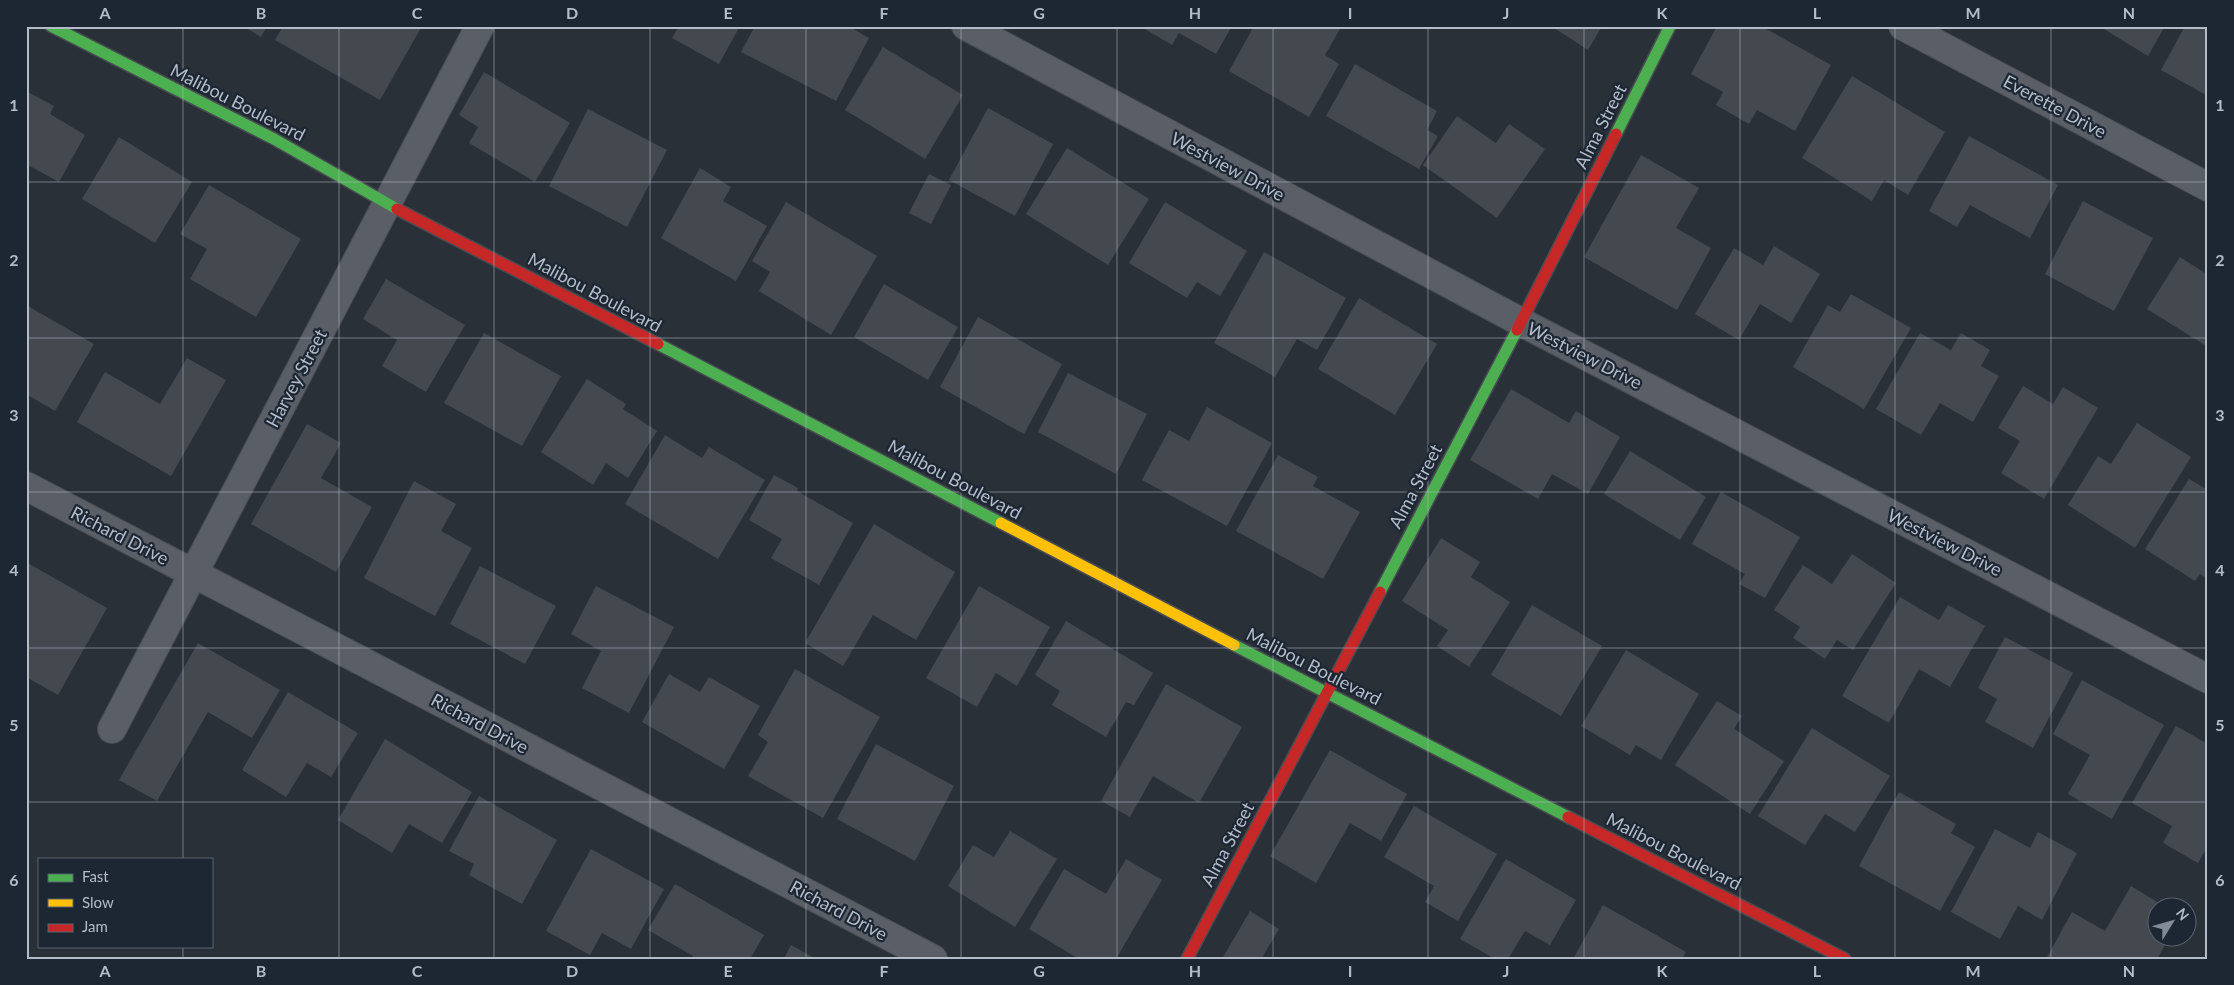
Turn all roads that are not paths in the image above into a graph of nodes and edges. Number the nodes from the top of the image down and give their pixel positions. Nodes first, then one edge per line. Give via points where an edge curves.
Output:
1 (51, 26) edge
2 (480, 26) edge
3 (966, 26) edge
4 (1670, 26) edge
5 (1903, 26) edge
6 (2208, 187) edge
7 (388, 204) junction
8 (1521, 322) junction
9 (26, 486) edge
10 (192, 573) junction
11 (2208, 679) edge
12 (1327, 693) junction
13 (112, 729) dead end
14 (933, 959) edge
15 (1187, 959) edge
16 (1844, 959) edge

1 - 7 street, Malibou Boulevard via 274,139
2 - 7 street, Harvey Street
3 - 8 street, Westview Drive
4 - 8 street, Alma Street
5 - 6 street, Everette Drive
7 - 10 street, Harvey Street
7 - 12 street, Malibou Boulevard
8 - 11 street, Westview Drive
8 - 12 street, Alma Street
9 - 10 street, Richard Drive
10 - 13 street, Harvey Street
10 - 14 street, Richard Drive
12 - 15 street, Alma Street
12 - 16 street, Malibou Boulevard

